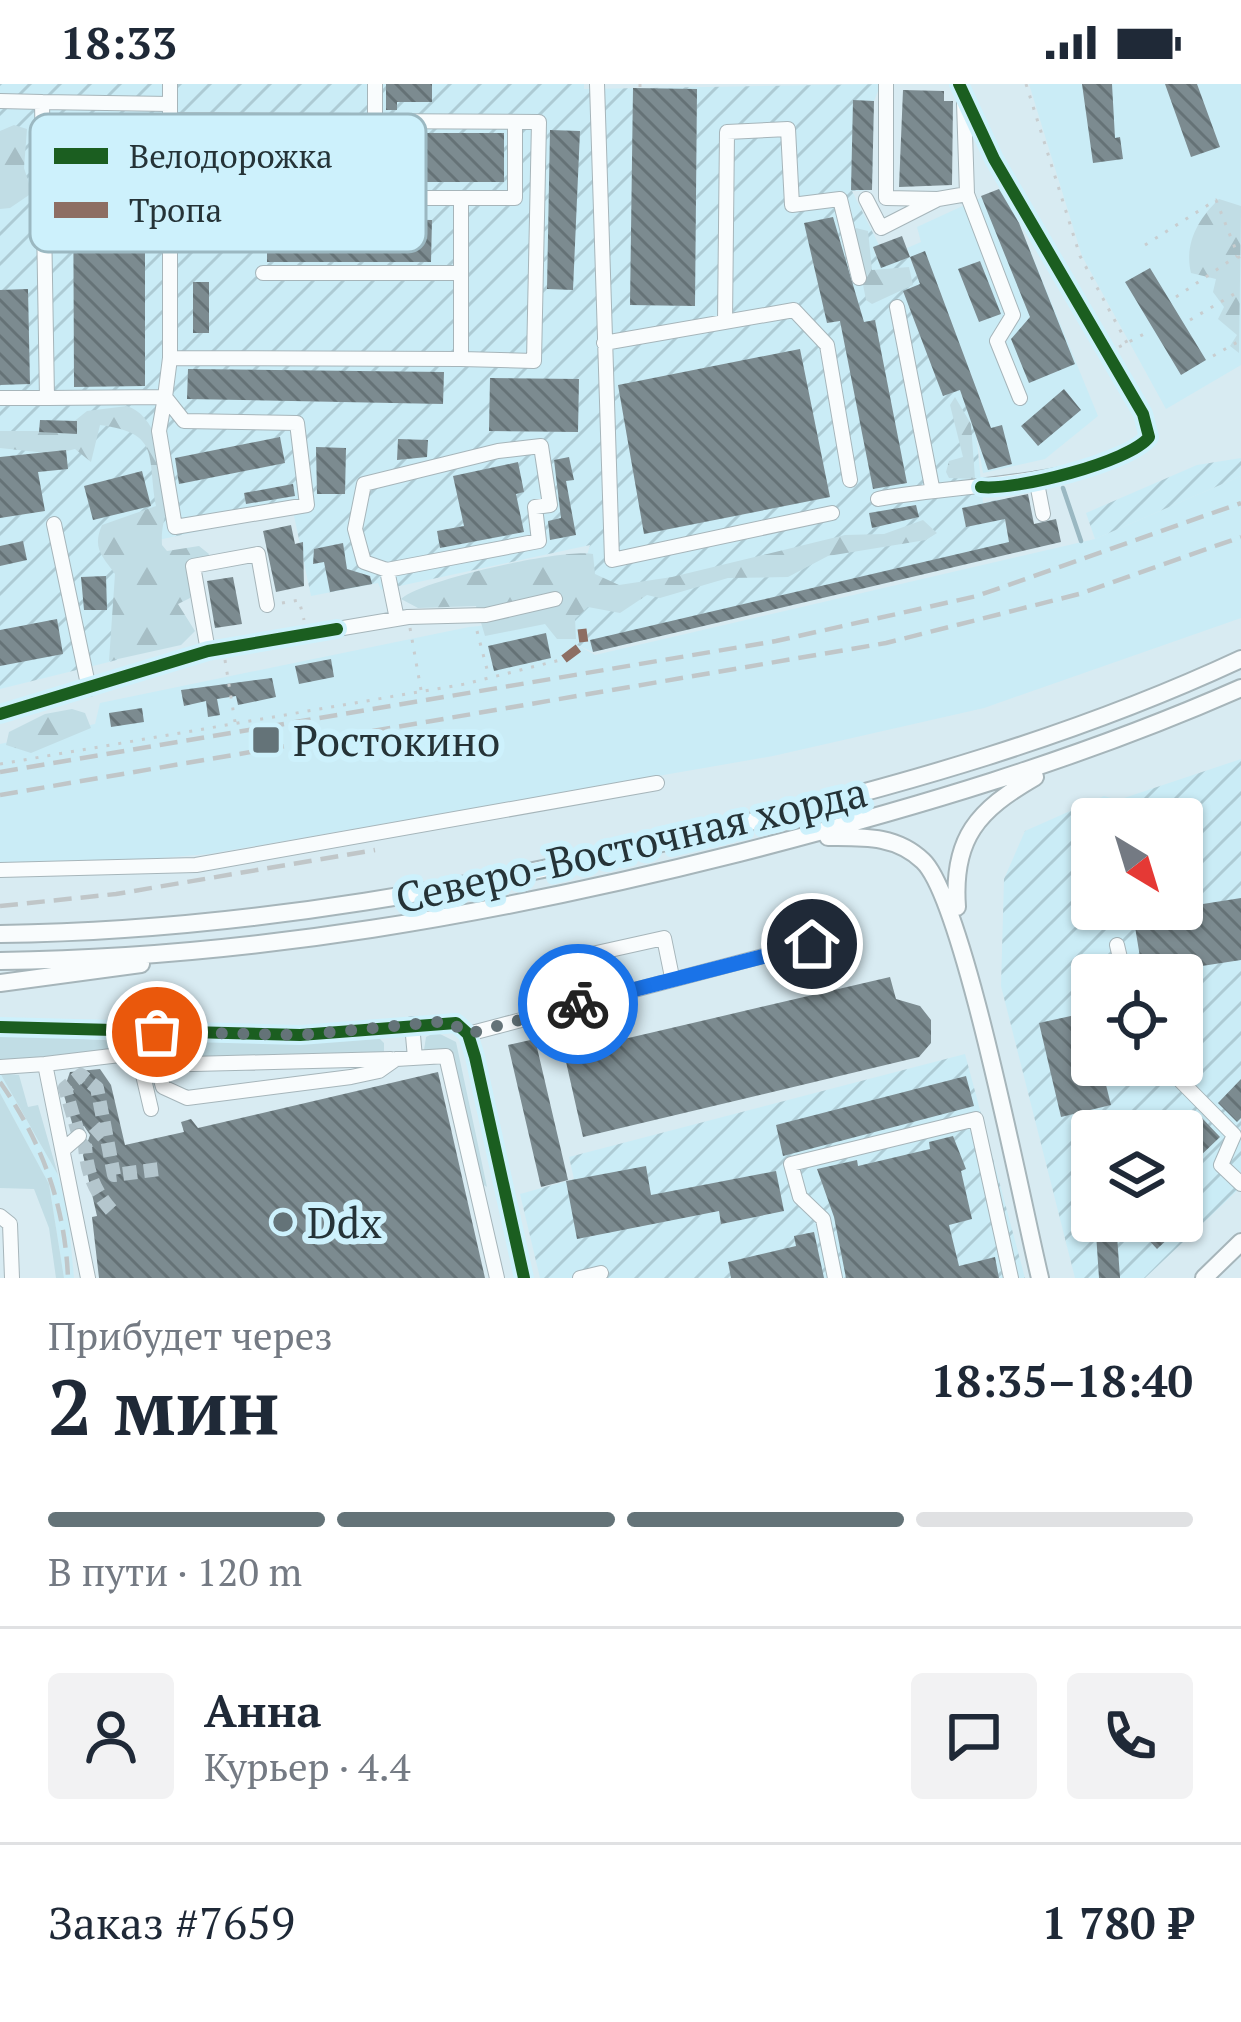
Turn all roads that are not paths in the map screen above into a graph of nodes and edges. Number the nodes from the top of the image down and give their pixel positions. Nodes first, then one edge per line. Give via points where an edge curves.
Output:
1 (170, 84) edge
2 (597, 84) edge
3 (886, 84) edge
4 (961, 91) edge
5 (0, 101) edge
6 (42, 101) junction
7 (170, 112) junction
8 (42, 114) edge
9 (216, 114) edge
10 (426, 121) edge
11 (515, 122) junction
12 (967, 194) junction
13 (426, 198) edge
14 (461, 198) junction
15 (938, 199) junction
16 (866, 200) dead end
17 (45, 252) edge
18 (170, 252) edge
19 (263, 273) dead end
20 (461, 273) junction
21 (859, 278) dead end
22 (897, 308) dead end
23 (725, 322) junction
24 (604, 343) junction
25 (170, 358) junction
26 (461, 359) junction
27 (164, 397) junction
28 (0, 398) edge
29 (47, 398) junction
30 (1020, 398) dead end
31 (1036, 478) junction
32 (850, 479) dead end
33 (932, 487) junction
34 (878, 500) dead end
35 (832, 513) dead end
36 (1043, 514) dead end
37 (53, 524) dead end
38 (387, 570) junction
39 (555, 599) dead end
40 (267, 605) road end
41 (397, 619) junction
42 (208, 651) junction
43 (1241, 658) edge
44 (1241, 688) edge
45 (89, 689) junction
46 (0, 714) edge
47 (1068, 759) junction
48 (657, 783) dead end
49 (803, 837) junction
50 (0, 870) edge
51 (0, 934) edge
52 (959, 941) junction
53 (812, 944) dead end
54 (1117, 945) dead end
55 (213, 950) junction
56 (1119, 954) edge
57 (0, 961) edge
58 (672, 977) junction
59 (0, 983) edge
60 (602, 997) junction
61 (412, 1024) junction
62 (0, 1027) edge
63 (468, 1034) junction
64 (416, 1058) junction
65 (396, 1059) junction
66 (45, 1064) junction
67 (0, 1067) edge
68 (1186, 1086) edge
69 (151, 1109) dead end
70 (79, 1136) dead end
71 (64, 1149) junction
72 (1241, 1184) edge
73 (0, 1216) edge
74 (1241, 1242) edge
75 (602, 1273) dead end
76 (12, 1278) edge
77 (88, 1278) edge
78 (497, 1278) edge
79 (524, 1278) edge
80 (580, 1278) edge
81 (835, 1278) edge
82 (1011, 1278) edge
83 (1040, 1278) edge
84 (1204, 1278) edge

1 - 7 street
2 - 24 street
3 - 15 street via 886,198
4 - 12 street
4 - 31 street via 1149,437 1117,459
5 - 6 street
6 - 7 street
6 - 8 street
7 - 9 street
10 - 11 street
11 - 14 street via 515,198
11 - 26 street via 539,122 534,361
12 - 15 street
12 - 30 street via 1013,315 998,341
13 - 14 street
14 - 20 street
15 - 16 street via 880,228
17 - 29 street
18 - 25 street
19 - 20 street
20 - 26 street
21 - 23 street via 841,200 792,205 788,130 727,132
22 - 33 street
23 - 24 street
23 - 32 street via 794,310 827,346
24 - 35 street via 612,560
25 - 26 street
25 - 27 street
27 - 27 street via 184,421 296,423 307,505 176,526 159,431
27 - 29 street
28 - 29 street
31 - 33 street
31 - 36 street
33 - 34 street
37 - 45 street
38 - 38 street via 539,541 535,507 550,505 541,446 364,484 355,529 364,562
38 - 41 street
39 - 41 street via 473,616
40 - 42 street via 258,554 193,566
41 - 42 street
42 - 45 street
43 - 51 main road, Северо-Восточная хорда via 1063,732 906,782 572,867 209,923
44 - 47 main road, Северо-Восточная хорда
45 - 46 street
47 - 49 main road, Северо-Восточная хорда
47 - 52 main road via 996,800 965,834 956,874
48 - 50 street via 196,865
49 - 52 main road via 875,837 913,852 938,879
49 - 55 main road, Северо-Восточная хорда via 612,884
52 - 83 main road
53 - 58 street
54 - 56 street
55 - 57 main road, Северо-Восточная хорда
55 - 59 main road
58 - 60 street
58 - 60 street via 664,938 592,954
60 - 63 street
61 - 62 street via 300,1035
61 - 63 street via 448,1021
61 - 64 street
63 - 79 street
64 - 65 street
64 - 78 street via 446,1057
65 - 66 street via 379,1071 187,1098 163,1088 153,1051
65 - 69 street via 163,1063 143,1075
66 - 67 street
66 - 71 street
68 - 72 street via 1234,1135 1222,1165
70 - 71 street
71 - 77 street
73 - 76 street via 10,1224
74 - 84 main road
75 - 80 street
81 - 82 street via 823,1219 800,1197 791,1164 976,1118

